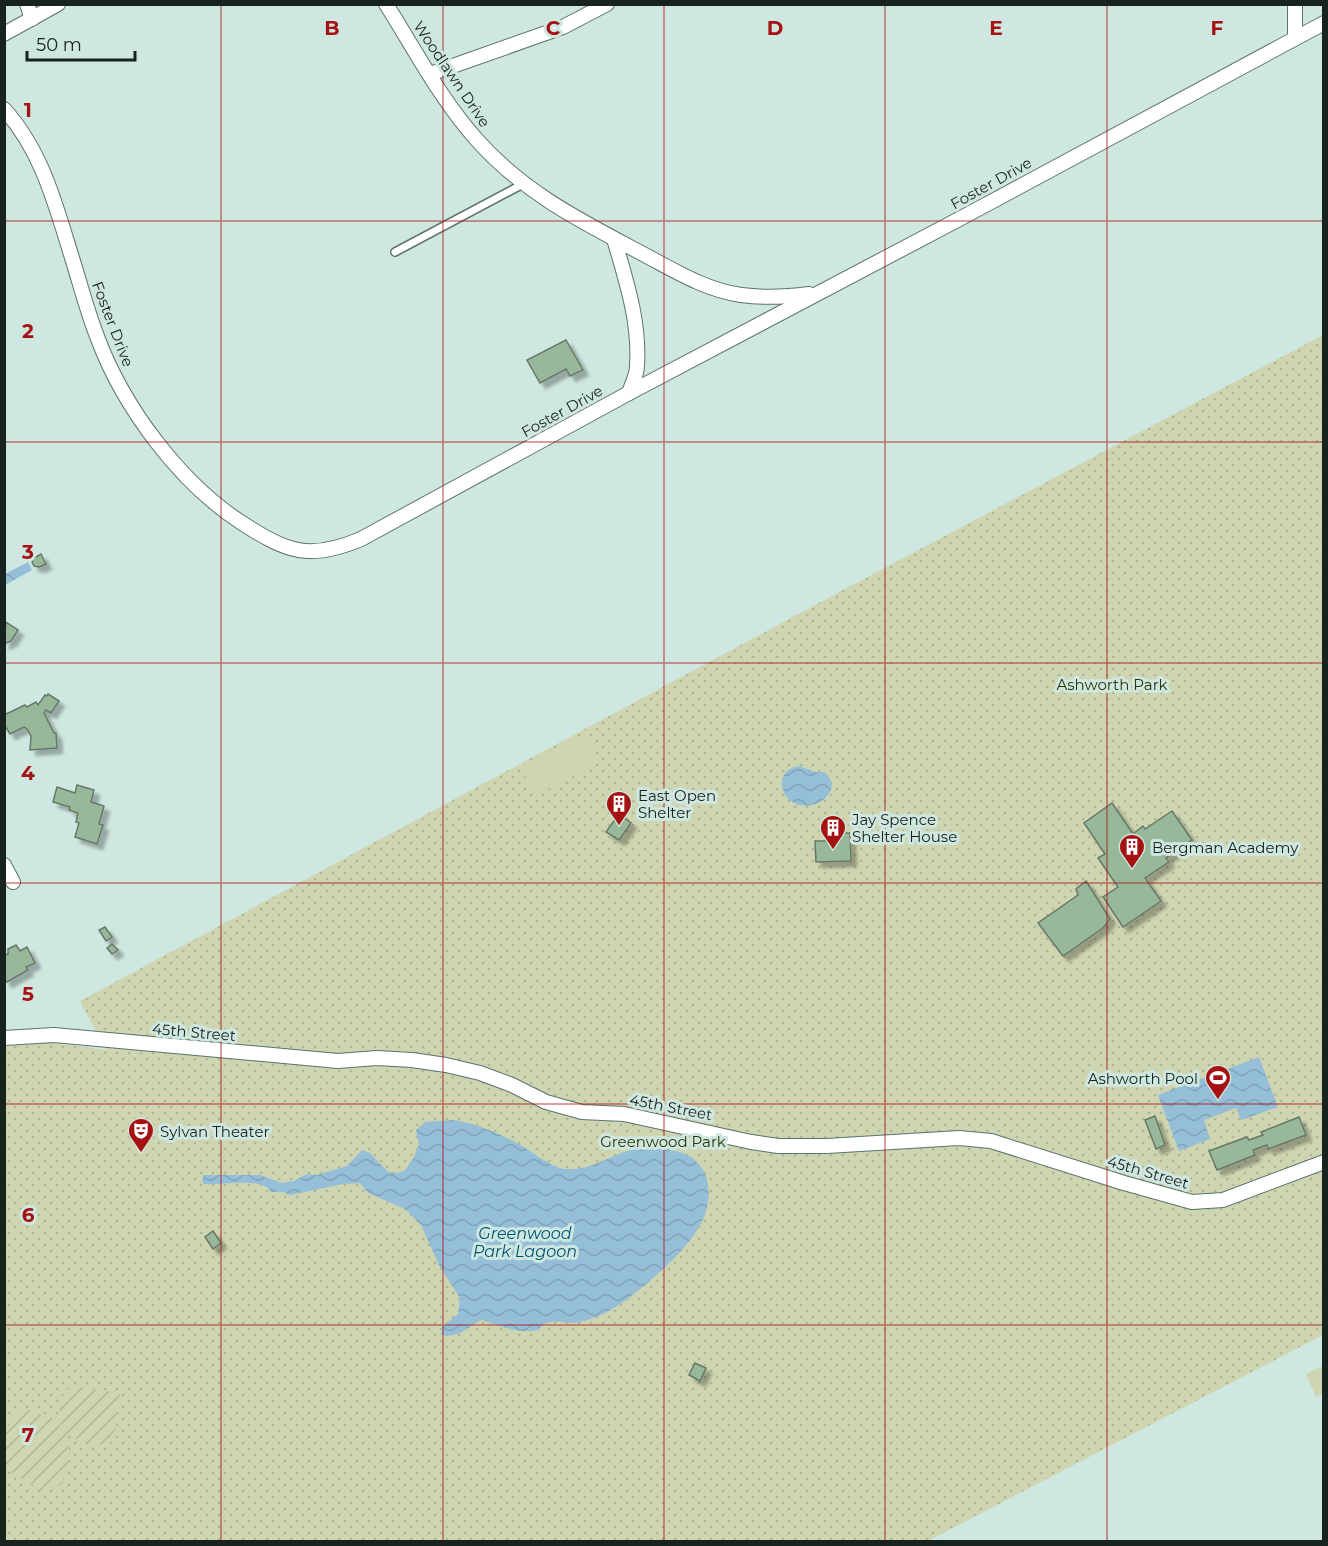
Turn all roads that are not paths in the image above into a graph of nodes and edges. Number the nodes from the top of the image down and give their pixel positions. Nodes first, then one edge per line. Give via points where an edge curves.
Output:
1 (27, 4) edge
2 (58, 4) edge
3 (386, 4) edge
4 (607, 4) edge
5 (1295, 4) edge
6 (32, 19) junction
7 (1323, 23) edge
8 (4, 34) edge
9 (1295, 38) junction
10 (430, 74) junction
11 (4, 109) edge
12 (523, 184) junction
13 (614, 239) junction
14 (394, 252) dead end
15 (819, 293) junction
16 (629, 393) junction
17 (4, 865) edge
18 (13, 882) dead end
19 (4, 1038) edge
20 (1323, 1162) edge

1 - 6 street
2 - 6 street
3 - 10 street, Woodlawn Drive
4 - 10 street via 563,27
5 - 9 street
6 - 8 street
7 - 9 street, Foster Drive
9 - 15 street, Foster Drive
10 - 12 street, Woodlawn Drive via 477,139
11 - 16 street, Foster Drive via 27,137 42,166 98,340 139,417 165,452 207,496 231,516 283,546 319,552 361,539
12 - 13 street, Woodlawn Drive
12 - 14 lane
13 - 15 street, Woodlawn Drive via 699,284 740,295 782,298
13 - 16 street via 637,339 637,369
15 - 16 street, Foster Drive
17 - 18 street
19 - 20 street, 45th Street via 54,1035 338,1061 412,1060 480,1073 546,1102 582,1112 624,1114 778,1146 959,1138 991,1142 1192,1202 1222,1200

